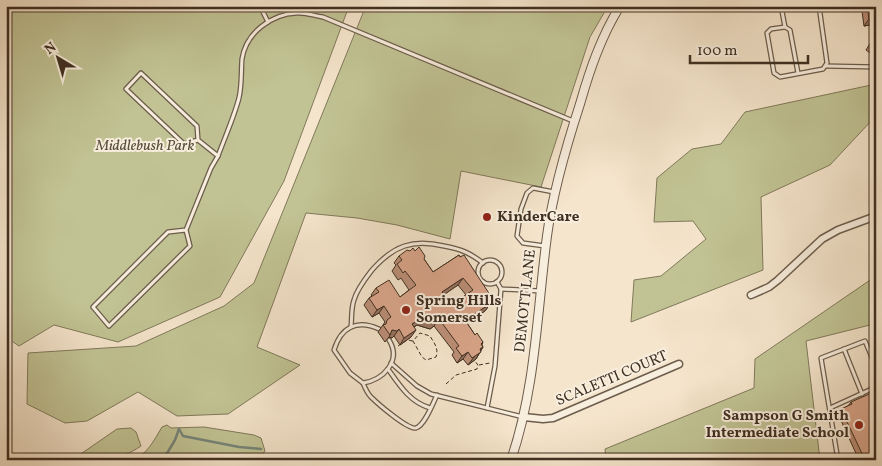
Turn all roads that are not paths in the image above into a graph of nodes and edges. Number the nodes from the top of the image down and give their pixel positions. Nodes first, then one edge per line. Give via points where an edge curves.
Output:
1 (260, 6) edge
2 (620, 6) edge
3 (781, 6) edge
4 (819, 6) edge
5 (268, 22) junction
6 (785, 27) junction
7 (825, 66) junction
8 (876, 67) edge
9 (798, 73) junction
10 (574, 122) junction
11 (198, 140) junction
12 (218, 156) junction
13 (555, 192) junction
14 (876, 216) edge
15 (186, 230) junction
16 (546, 246) junction
17 (483, 263) junction
18 (497, 282) junction
19 (501, 288) junction
20 (542, 292) junction
21 (751, 295) dead end
22 (351, 327) junction
23 (379, 329) dead end
24 (389, 340) edge
25 (844, 349) junction
26 (391, 362) junction
27 (679, 364) dead end
28 (876, 367) edge
29 (388, 369) junction
30 (363, 383) junction
31 (876, 387) edge
32 (862, 394) junction
33 (437, 395) junction
34 (430, 408) junction
35 (487, 408) junction
36 (830, 408) junction
37 (524, 417) junction
38 (511, 460) edge
39 (838, 460) edge

1 - 5 lane
2 - 10 street, DEMOTT LANE via 600,44
3 - 6 lane
4 - 7 lane
5 - 10 lane via 298,12 324,17
5 - 12 lane via 260,26 247,43 242,58 238,100
6 - 9 lane via 790,30
6 - 9 lane via 771,29 767,33 774,73 780,77
7 - 8 lane
7 - 9 lane
10 - 13 street, DEMOTT LANE
11 - 11 lane via 184,144 126,89 141,73 197,126
11 - 12 lane
12 - 15 lane
13 - 16 street, DEMOTT LANE
13 - 16 lane via 533,188 527,193 521,209 517,236 523,243
14 - 21 street via 822,239 778,280
15 - 15 lane via 168,232 93,307 109,326 190,246
16 - 20 street, DEMOTT LANE
17 - 18 lane via 491,261 498,264 502,274
17 - 18 lane via 478,269 481,280 487,284
17 - 22 lane via 470,253 429,242 398,249 378,264 358,290 353,302
18 - 19 lane
19 - 20 lane
19 - 35 lane via 495,362
20 - 37 street, DEMOTT LANE
22 - 23 lane via 360,324
22 - 30 lane via 342,333 334,350 350,373
24 - 26 lane via 393,353
25 - 28 lane via 865,341
25 - 32 lane
25 - 36 lane via 821,358
26 - 29 lane
26 - 33 lane via 417,386
27 - 37 street, SCALETTI COURT via 553,418
29 - 30 lane via 381,377
29 - 34 lane via 408,396
30 - 34 lane via 369,395 412,428 422,423
31 - 32 lane
32 - 36 lane
33 - 34 lane
33 - 35 lane
35 - 37 lane
36 - 39 lane
37 - 38 street, DEMOTT LANE

